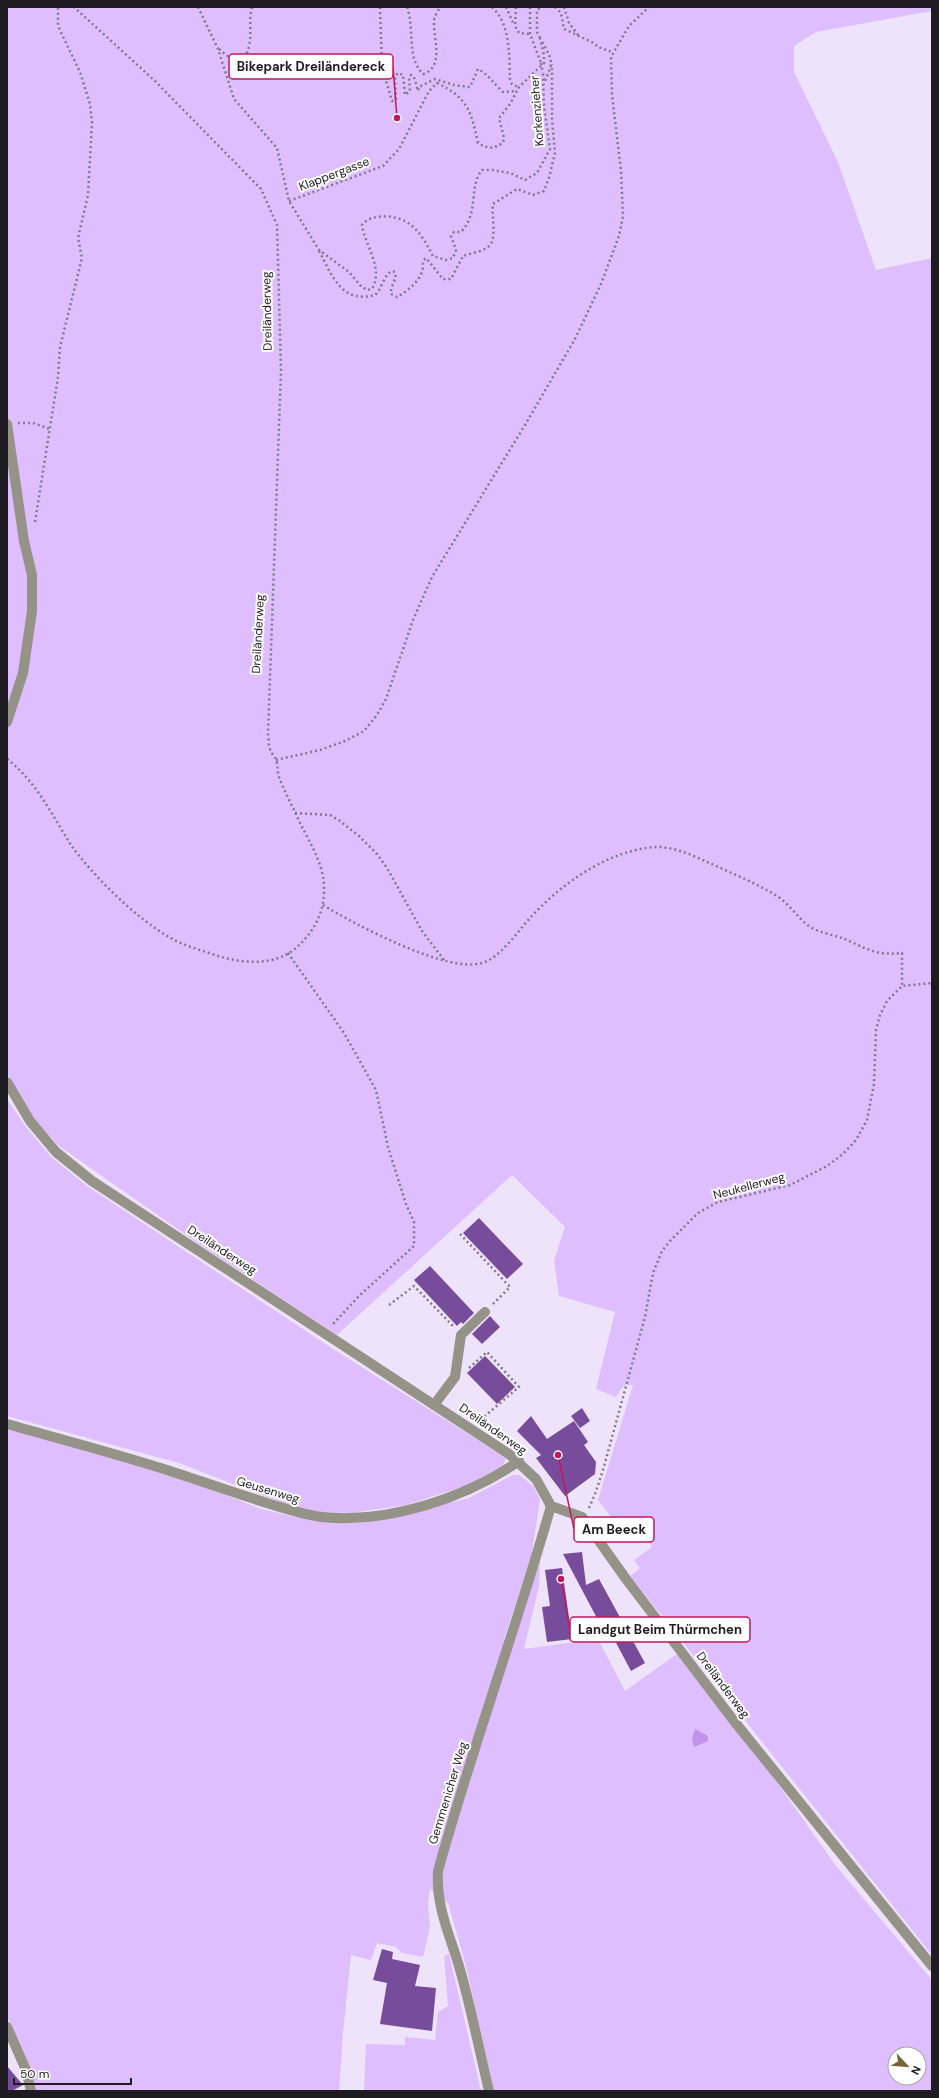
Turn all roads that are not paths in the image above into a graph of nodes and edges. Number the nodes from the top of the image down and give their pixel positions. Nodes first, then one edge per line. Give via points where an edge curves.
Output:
1 (7, 425) edge
2 (7, 722) edge
3 (7, 1082) edge
4 (485, 1312) road end
5 (434, 1404) junction
6 (7, 1424) edge
7 (519, 1461) junction
8 (551, 1506) junction
9 (932, 1966) edge
10 (7, 2027) edge
11 (31, 2091) edge
12 (489, 2091) edge

1 - 2 street via 24,541 32,575 32,611 23,673
3 - 5 street, Dreiländerweg via 30,1121 62,1157 98,1185
4 - 5 street via 461,1335 455,1377
5 - 7 street, Dreiländerweg
6 - 7 street, Geusenweg via 168,1470 222,1490 322,1517 353,1518 414,1508 464,1491 501,1474
7 - 8 street, Dreiländerweg via 536,1479
8 - 9 street, Dreiländerweg via 582,1517 734,1721
8 - 12 street, Gemmenicher Weg via 528,1588 482,1725 438,1871 437,1891 459,1966
10 - 11 street via 26,2070

